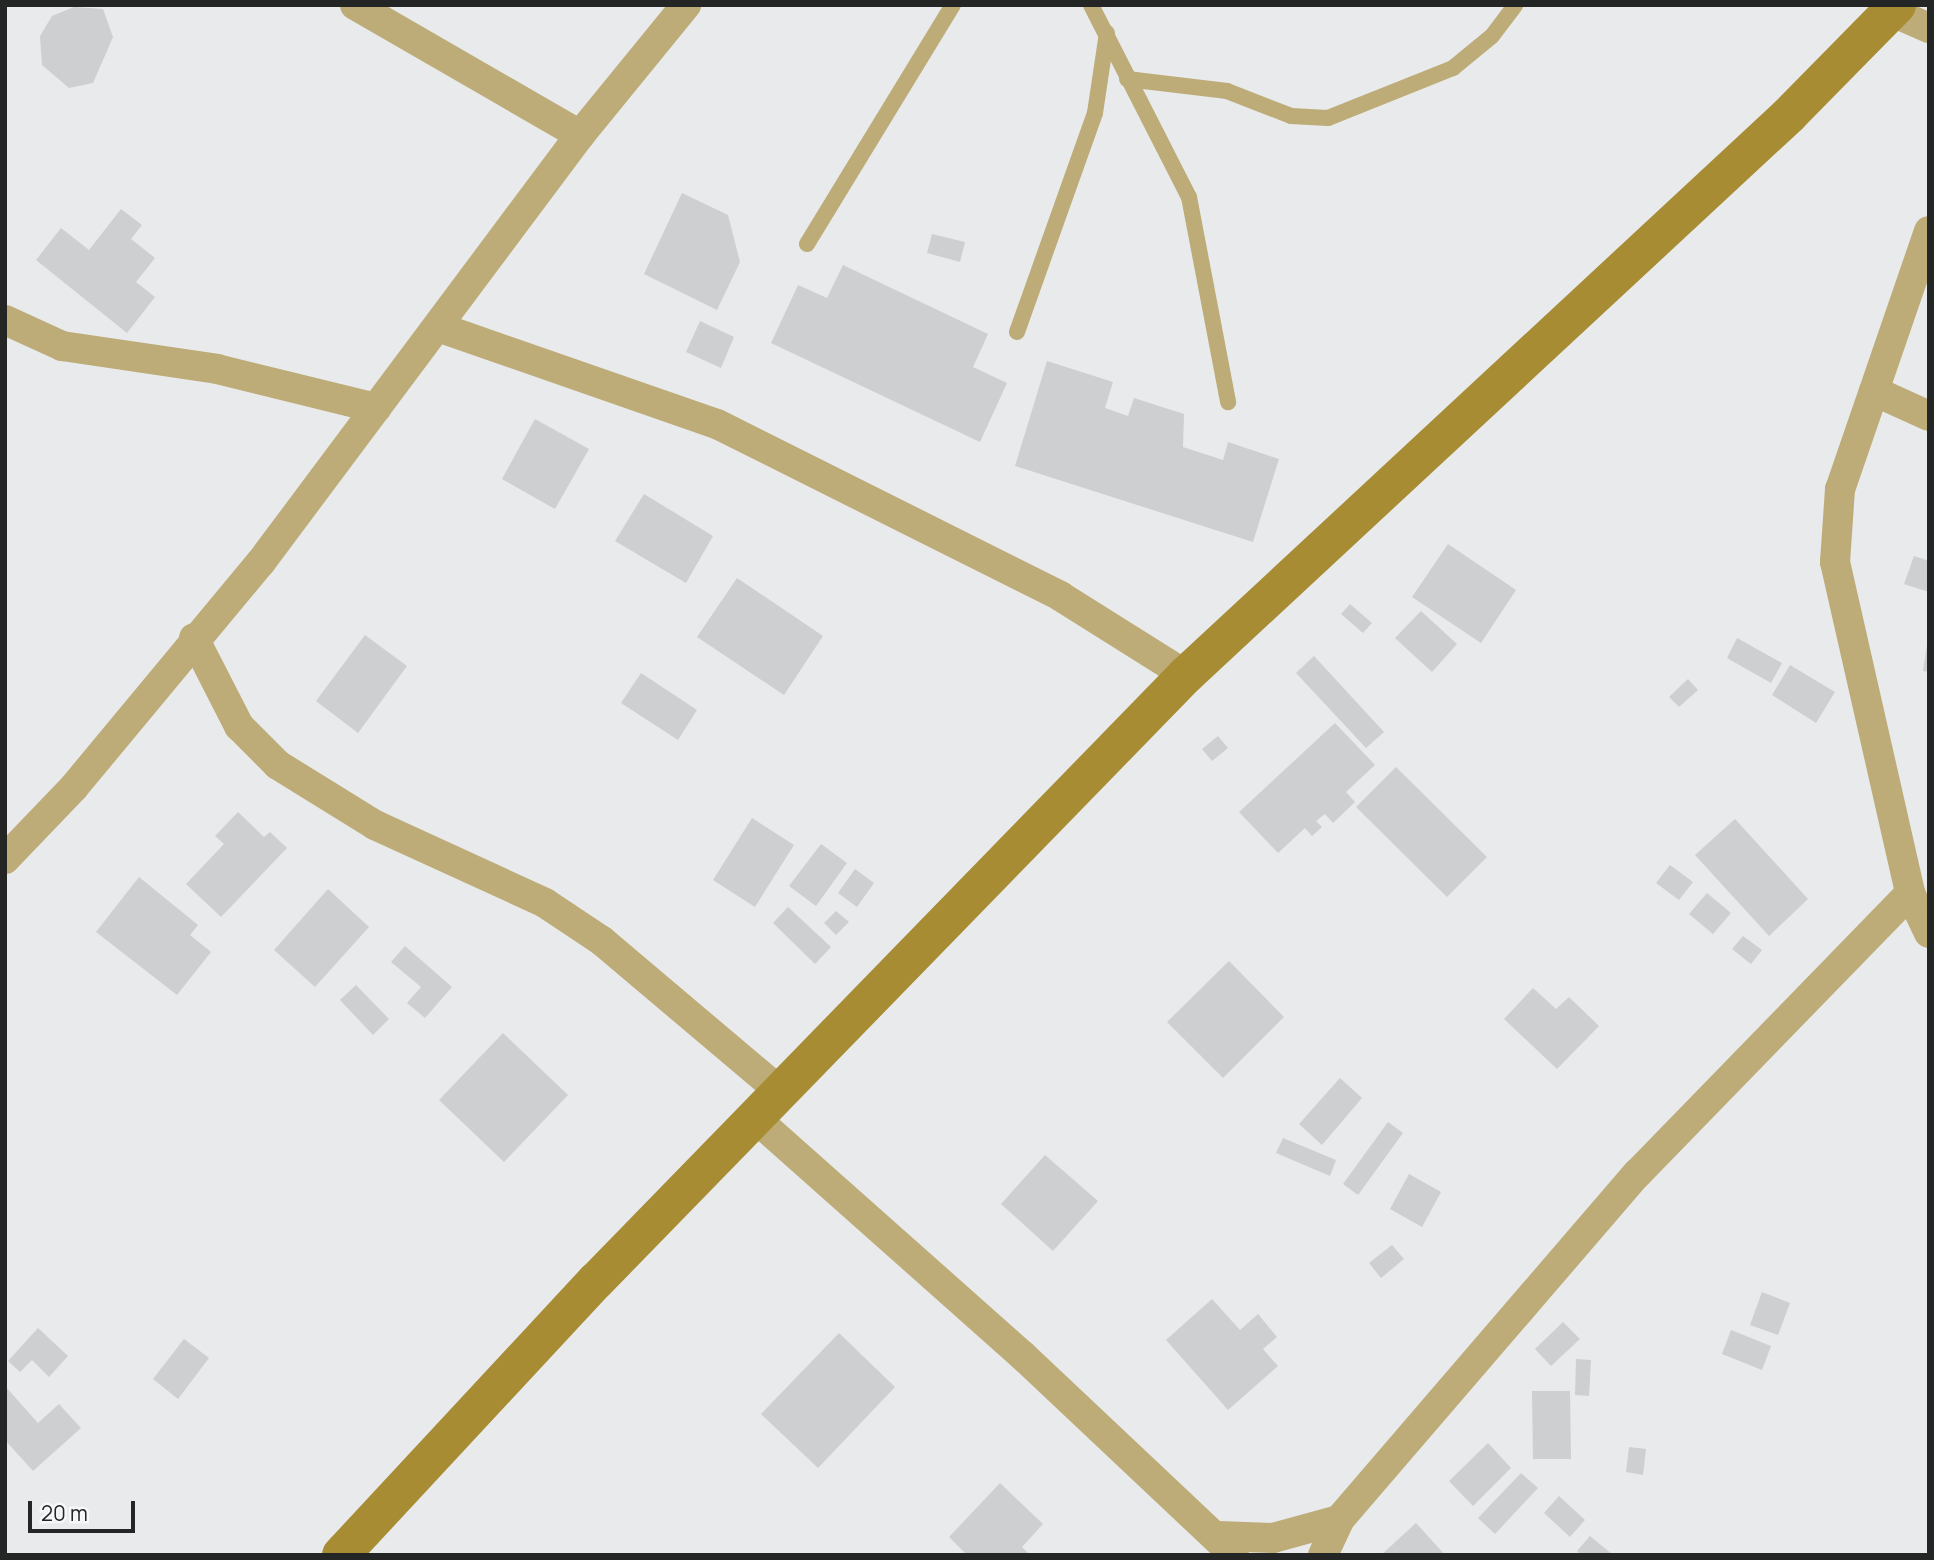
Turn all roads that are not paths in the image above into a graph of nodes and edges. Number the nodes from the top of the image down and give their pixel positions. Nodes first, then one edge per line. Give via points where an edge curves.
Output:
1 (355, 5) edge
2 (686, 5) edge
3 (953, 5) edge
4 (1091, 5) edge
5 (1515, 5) edge
6 (1893, 8) edge
7 (1929, 28) edge
8 (1107, 30) junction
9 (1127, 79) junction
10 (580, 135) junction
11 (1929, 231) edge
12 (807, 244) dead end
13 (5, 320) edge
14 (438, 327) junction
15 (1017, 332) dead end
16 (1874, 391) junction
17 (1228, 402) dead end
18 (376, 408) junction
19 (1929, 416) edge
20 (194, 638) junction
21 (1186, 675) junction
22 (5, 859) edge
23 (1910, 893) junction
24 (1929, 933) edge
25 (768, 1105) junction
26 (1339, 1520) junction
27 (1226, 1545) edge
28 (341, 1555) edge
29 (1323, 1555) edge

1 - 10 street
2 - 10 street
3 - 12 lane
4 - 8 lane
5 - 9 lane via 1492,36 1453,68 1328,118 1291,116 1227,92
6 - 7 street
6 - 21 street via 1789,115
8 - 9 lane
8 - 15 lane via 1095,113
9 - 17 lane via 1189,197
10 - 14 street
11 - 16 street
13 - 18 street via 23,332 82,351 216,369
14 - 18 street
14 - 21 street via 717,424 1037,583
16 - 19 street
16 - 23 street via 1840,489 1835,562
18 - 20 street via 261,562
20 - 22 street via 74,787
20 - 25 street via 239,726 278,765 364,820 545,903 602,941
21 - 25 street
23 - 24 street
23 - 26 street via 1637,1174
25 - 27 street
25 - 28 street
26 - 27 street
26 - 29 street

